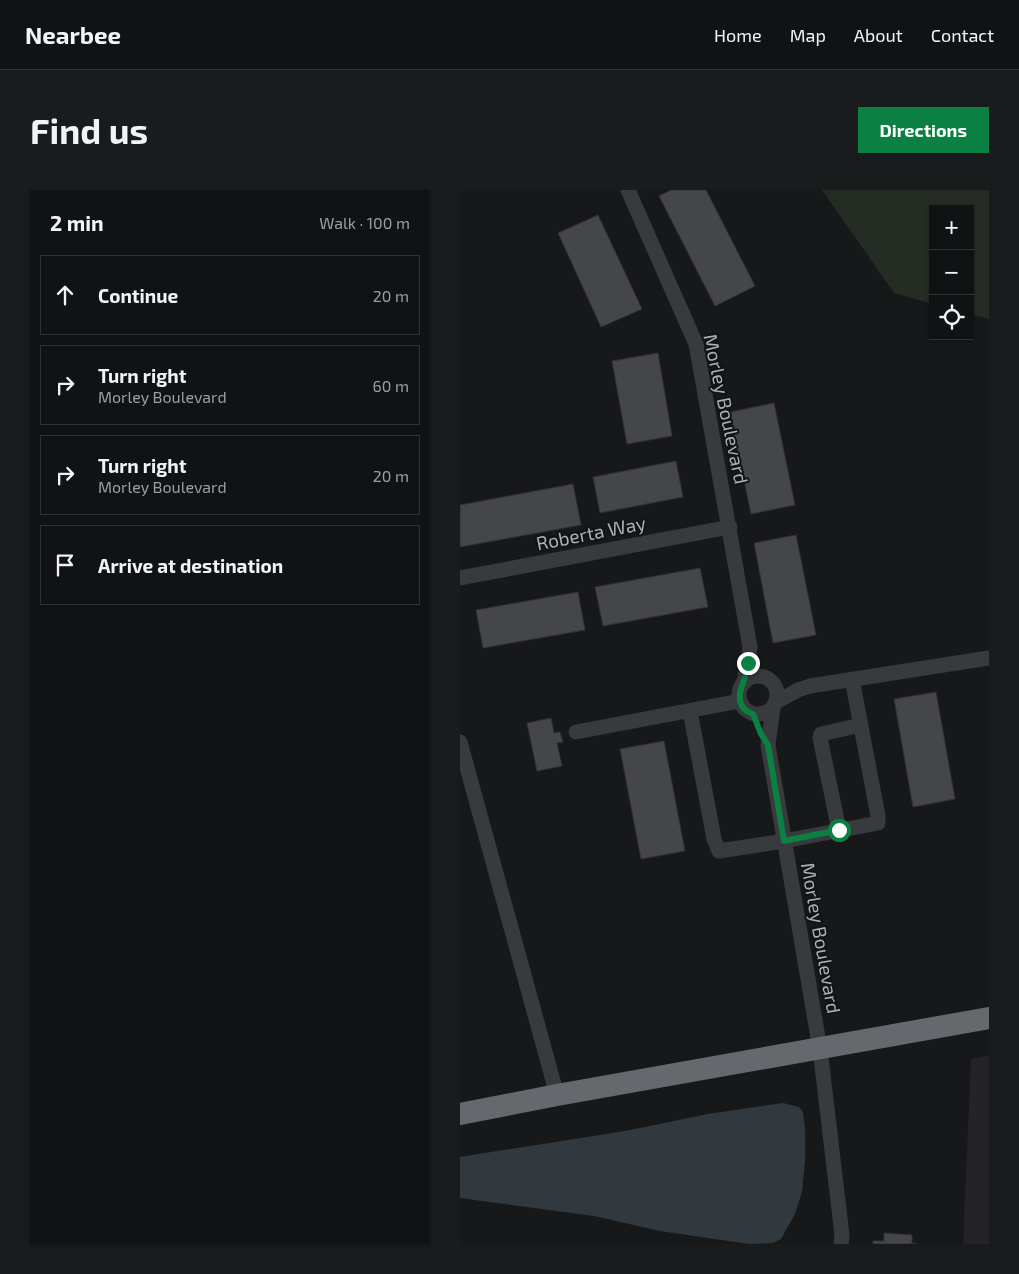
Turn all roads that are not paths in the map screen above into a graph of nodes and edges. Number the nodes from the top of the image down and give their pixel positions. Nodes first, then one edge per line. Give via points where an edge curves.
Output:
1 (628, 190) edge
2 (730, 527) junction
3 (460, 578) edge
4 (750, 647) junction
5 (989, 658) edge
6 (766, 678) junction
7 (852, 680) junction
8 (744, 683) junction
9 (810, 686) junction
10 (740, 701) junction
11 (774, 705) junction
12 (690, 711) junction
13 (753, 714) junction
14 (861, 725) junction
15 (576, 732) dead end
16 (460, 742) edge
17 (768, 745) junction
18 (839, 830) junction
19 (784, 841) junction
20 (989, 1018) edge
21 (820, 1049) junction
22 (557, 1095) junction
23 (460, 1114) edge
24 (841, 1244) edge

1 - 2 street, Morley Boulevard via 696,344
2 - 3 street, Roberta Way
2 - 4 street, Morley Boulevard
4 - 6 street, Morley Boulevard
4 - 8 street, Morley Boulevard
5 - 7 street
6 - 8 street via 754,676
6 - 9 street
6 - 11 street via 777,688 778,698
7 - 9 street
7 - 14 street
8 - 10 street via 740,688
9 - 11 street
10 - 12 street
10 - 13 street
11 - 13 street via 768,713
11 - 17 street, Morley Boulevard
12 - 15 street
12 - 19 street via 719,851
13 - 17 street, Morley Boulevard
14 - 18 street via 821,734 820,738
14 - 18 street via 878,823
16 - 22 street
17 - 19 street, Morley Boulevard
18 - 19 street
19 - 21 street, Morley Boulevard
20 - 21 highway
21 - 22 highway
21 - 24 street, Morley Boulevard
22 - 23 highway

